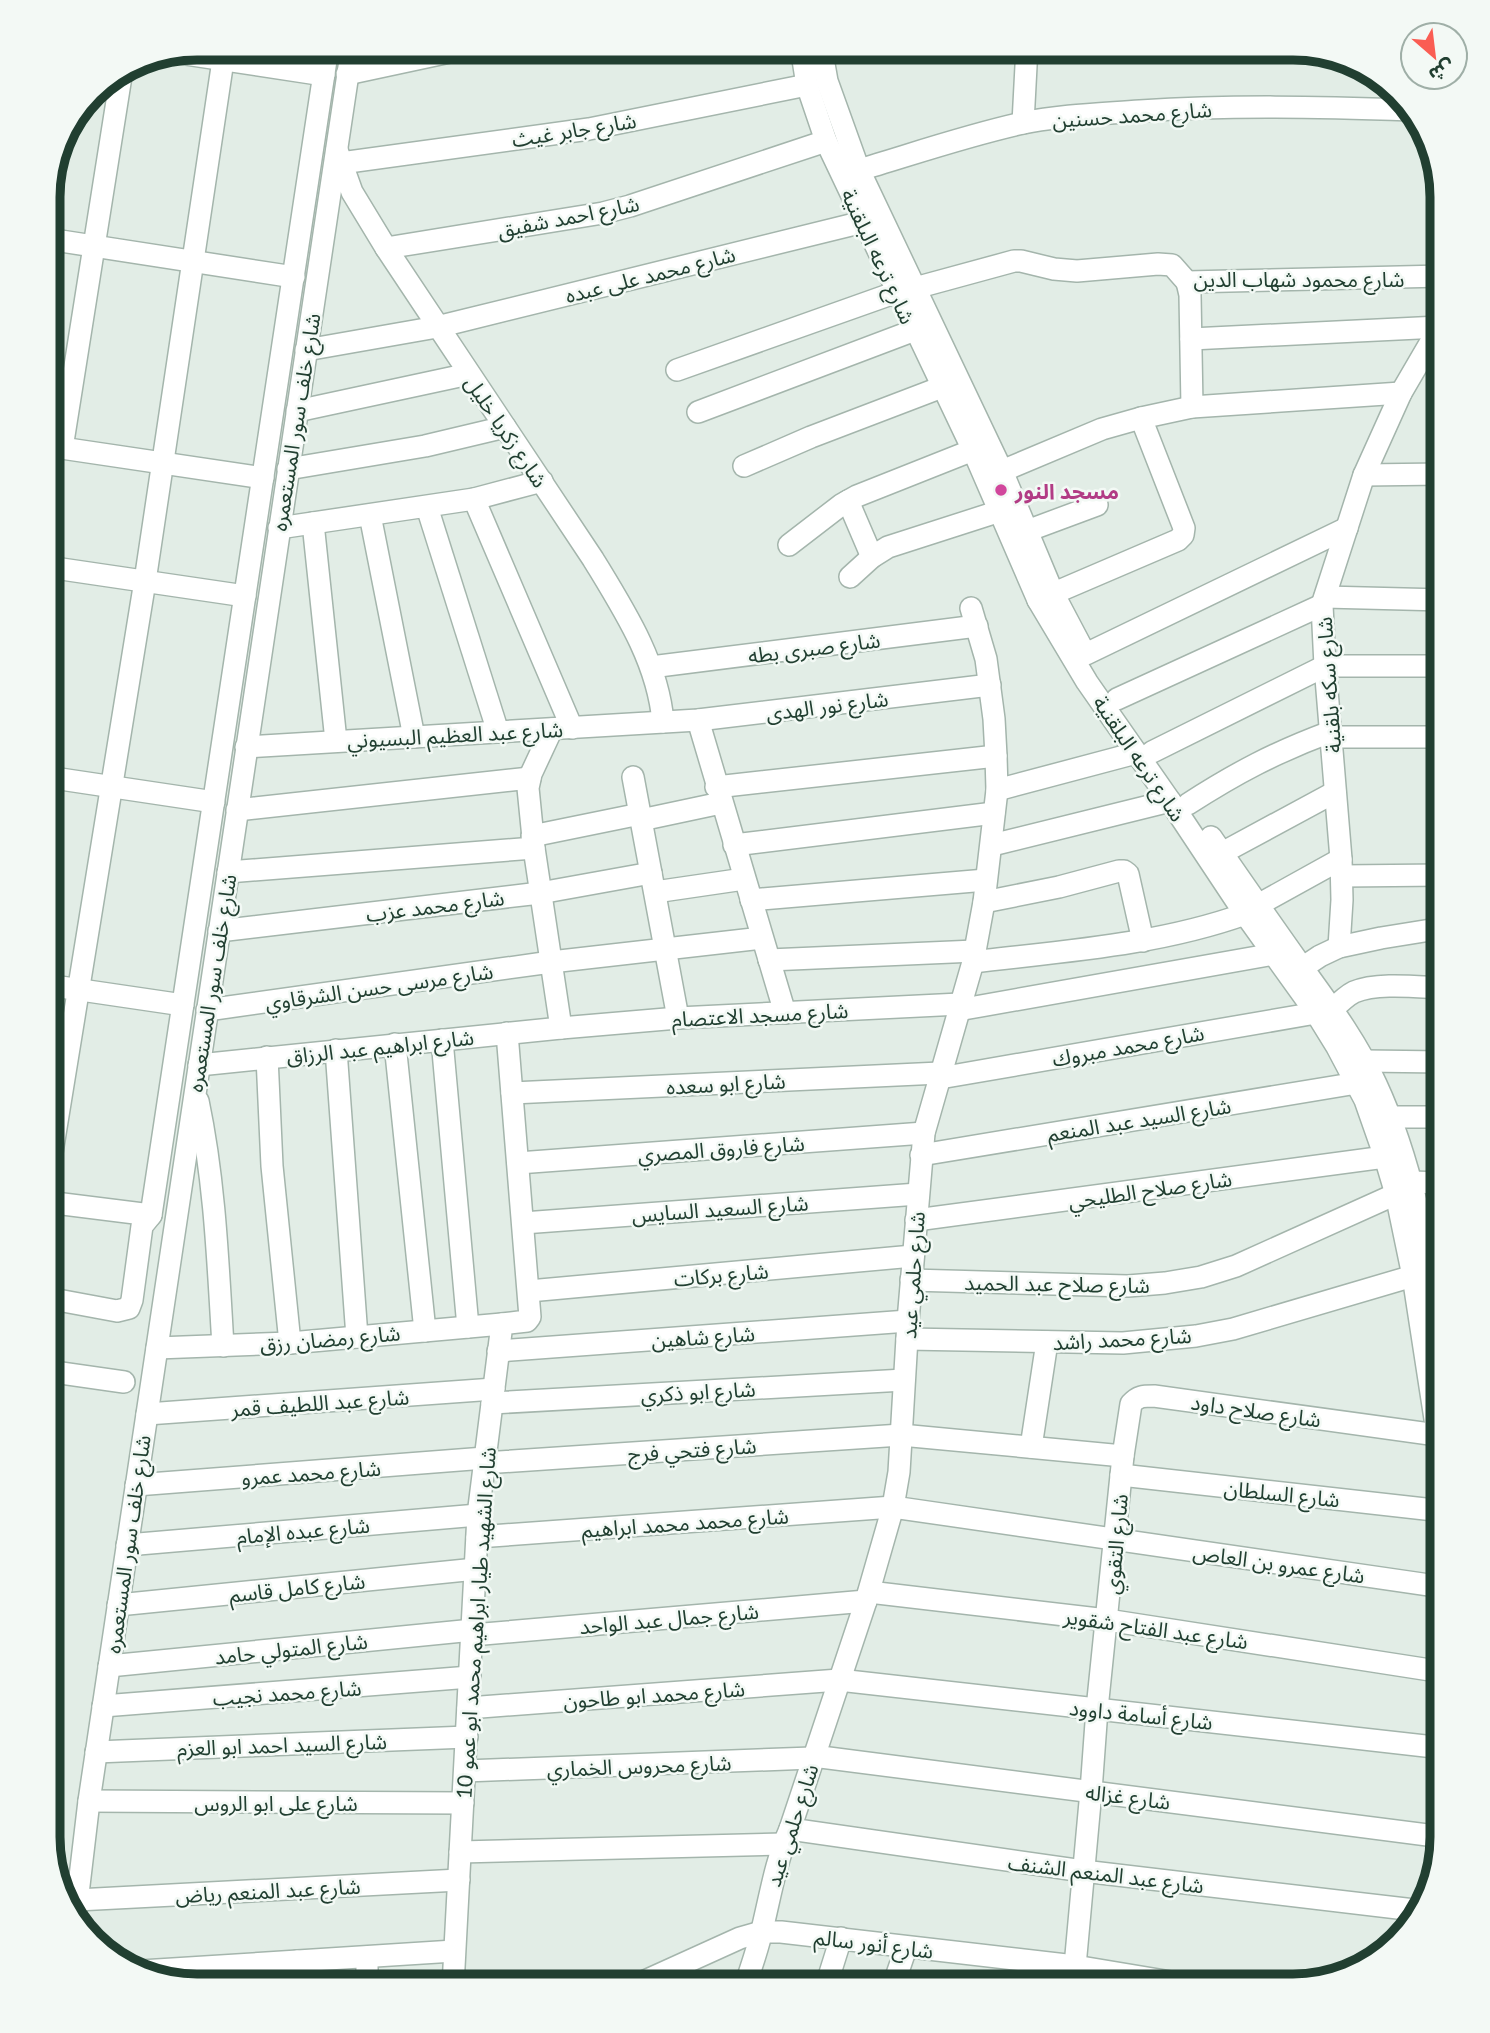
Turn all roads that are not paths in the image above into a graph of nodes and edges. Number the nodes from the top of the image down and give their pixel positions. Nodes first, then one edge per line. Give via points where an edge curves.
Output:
1 (223, 60) edge
2 (253, 60) edge
3 (326, 60) edge
4 (350, 60) edge
5 (412, 60) edge
6 (810, 60) edge
7 (817, 60) edge
8 (1027, 60) edge
9 (347, 74) junction
10 (324, 75) junction
11 (120, 83) edge
12 (807, 85) junction
13 (1399, 110) edge
14 (1023, 123) junction
15 (826, 141) junction
16 (338, 155) junction
17 (859, 170) junction
18 (863, 222) junction
19 (60, 241) edge
20 (94, 246) junction
21 (386, 248) junction
22 (193, 261) junction
23 (1430, 276) edge
24 (294, 277) junction
25 (1187, 282) junction
26 (906, 290) junction
27 (438, 327) junction
28 (915, 330) junction
29 (1430, 335) edge
30 (1191, 339) junction
31 (1430, 348) edge
32 (306, 350) junction
33 (677, 370) dead end
34 (469, 374) junction
35 (942, 387) junction
36 (1401, 393) junction
37 (1192, 407) junction
38 (296, 411) junction
39 (698, 412) dead end
40 (1141, 418) junction
41 (60, 421) edge
42 (505, 427) junction
43 (60, 448) edge
44 (973, 450) junction
45 (163, 463) junction
46 (744, 466) dead end
47 (288, 469) junction
48 (1002, 471) junction
49 (1430, 474) edge
50 (1364, 475) junction
51 (263, 478) junction
52 (542, 481) junction
53 (474, 499) junction
54 (848, 501) junction
55 (1097, 505) dead end
56 (426, 507) junction
57 (1000, 512) junction
58 (370, 515) junction
59 (313, 523) junction
60 (279, 528) junction
61 (1347, 528) junction
62 (1027, 531) junction
63 (789, 545) dead end
64 (872, 557) junction
65 (60, 570) edge
66 (850, 577) dead end
67 (145, 581) junction
68 (245, 596) junction
69 (1045, 596) junction
70 (1430, 600) edge
71 (1324, 601) junction
72 (974, 617) joint
73 (1086, 654) junction
74 (1325, 666) junction
75 (1430, 666) edge
76 (651, 667) junction
77 (990, 685) junction
78 (1117, 699) junction
79 (698, 720) junction
80 (663, 722) junction
81 (562, 728) junction
82 (498, 732) junction
83 (1330, 735) junction
84 (414, 737) junction
85 (1430, 737) edge
86 (336, 741) junction
87 (246, 747) junction
88 (1144, 752) junction
89 (996, 756) junction
90 (633, 777) dead end
91 (530, 778) junction
92 (60, 779) edge
93 (112, 787) junction
94 (997, 790) junction
95 (1335, 792) junction
96 (719, 795) junction
97 (214, 802) junction
98 (1179, 802) junction
99 (237, 810) junction
100 (994, 814) junction
101 (641, 817) junction
102 (533, 842) junction
103 (734, 845) junction
104 (992, 845) junction
105 (1222, 853) junction
106 (1341, 868) junction
107 (228, 872) junction
108 (1430, 874) edge
109 (744, 879) junction
110 (986, 880) junction
111 (653, 883) junction
112 (540, 893) junction
113 (751, 900) junction
114 (984, 902) junction
115 (1252, 910) junction
116 (1430, 930) edge
117 (219, 931) junction
118 (762, 938) junction
119 (1143, 941) junction
120 (1339, 947) junction
121 (665, 949) junction
122 (1274, 954) junction
123 (974, 957) junction
124 (769, 960) junction
125 (551, 962) junction
126 (1296, 972) junction
127 (60, 987) edge
128 (1430, 988) edge
129 (79, 989) junction
130 (183, 1005) junction
131 (959, 1007) junction
132 (207, 1010) junction
133 (1324, 1011) junction
134 (785, 1013) junction
135 (678, 1018) junction
136 (561, 1028) junction
137 (507, 1033) junction
138 (442, 1040) junction
139 (395, 1044) junction
140 (336, 1050) junction
141 (267, 1057) junction
142 (1365, 1061) junction
143 (1430, 1062) edge
144 (197, 1075) junction
145 (940, 1075) junction
146 (1357, 1083) junction
147 (512, 1093) junction
148 (60, 1104) edge
149 (1390, 1117) junction
150 (1430, 1117) edge
151 (924, 1133) junction
152 (921, 1155) junction
153 (1385, 1157) junction
154 (518, 1163) junction
155 (1430, 1184) edge
156 (1404, 1188) junction
157 (918, 1195) junction
158 (60, 1204) edge
159 (151, 1215) junction
160 (916, 1220) junction
161 (523, 1223) junction
162 (913, 1256) junction
163 (1429, 1277) edge
164 (911, 1280) junction
165 (529, 1291) junction
166 (1430, 1297) edge
167 (60, 1300) edge
168 (502, 1324) junction
169 (468, 1327) junction
170 (907, 1330) junction
171 (425, 1331) junction
172 (357, 1337) junction
173 (1047, 1342) junction
174 (290, 1343) junction
175 (223, 1346) junction
176 (157, 1348) junction
177 (498, 1351) junction
178 (60, 1373) edge
179 (904, 1380) junction
180 (124, 1382) dead end
181 (493, 1396) junction
182 (147, 1414) junction
183 (1430, 1434) edge
184 (901, 1435) junction
185 (1031, 1447) junction
186 (485, 1461) junction
187 (1122, 1465) junction
188 (136, 1485) junction
189 (893, 1507) junction
190 (1430, 1509) edge
191 (478, 1515) junction
192 (477, 1537) junction
193 (1115, 1540) junction
194 (127, 1545) junction
195 (476, 1569) junction
196 (1430, 1585) edge
197 (868, 1596) junction
198 (118, 1605) junction
199 (1107, 1620) junction
200 (472, 1632) junction
201 (109, 1666) junction
202 (1430, 1670) edge
203 (470, 1677) junction
204 (839, 1680) junction
205 (103, 1706) junction
206 (468, 1708) junction
207 (1097, 1709) junction
208 (467, 1737) junction
209 (1430, 1747) edge
210 (96, 1752) junction
211 (813, 1757) junction
212 (465, 1771) junction
213 (1091, 1791) junction
214 (89, 1801) junction
215 (463, 1803) junction
216 (1430, 1835) edge
217 (787, 1837) junction
218 (460, 1852) junction
219 (1083, 1871) junction
220 (459, 1880) junction
221 (77, 1903) edge
222 (80, 1909) edge
223 (1409, 1909) edge
224 (761, 1932) junction
225 (841, 1938) junction
226 (906, 1948) junction
227 (454, 1951) junction
228 (367, 1957) junction
229 (296, 1961) junction
230 (687, 1963) junction
231 (1075, 1966) junction
232 (237, 1973) edge
233 (296, 1973) edge
234 (367, 1973) edge
235 (453, 1973) edge
236 (663, 1973) edge
237 (684, 1973) edge
238 (749, 1974) edge
239 (830, 1974) edge
240 (897, 1974) edge
241 (1122, 1974) edge

1 - 22 street
2 - 10 street
3 - 10 street
4 - 9 street, شارع خلف سور المستعمره
5 - 9 street
6 - 12 street, شارع ترعه البلقنية
7 - 17 street, شارع ترعه البلقنية
8 - 14 street
9 - 16 street, شارع خلف سور المستعمره
10 - 24 street
11 - 20 street
12 - 15 street, شارع ترعه البلقنية
12 - 16 street, شارع جابر غيث via 589,129
13 - 14 street, شارع محمد حسنين via 1192,108
14 - 17 street, شارع محمد حسنين
15 - 18 street, شارع ترعه البلقنية
15 - 21 street, شارع احمد شفيق via 603,213
16 - 21 street, شارع زكريا خليل via 352,192
16 - 32 street, شارع خلف سور المستعمره
17 - 26 street, شارع ترعه البلقنية
18 - 26 street, شارع ترعه البلقنية
18 - 27 street, شارع محمد على عبده
19 - 20 street
20 - 22 street
20 - 41 street
21 - 27 street, شارع زكريا خليل
22 - 24 street
22 - 45 street
23 - 25 street, شارع محمود شهاب الدين
24 - 51 street
25 - 26 street, شارع محمود شهاب الدين via 1172,265 1077,271 1021,261
25 - 30 street
26 - 28 street, شارع ترعه البلقنية
26 - 33 street
26 - 48 street, شارع ترعه البلقنية
27 - 32 street
27 - 34 street, شارع زكريا خليل
28 - 35 street, شارع ترعه البلقنية
28 - 39 street
29 - 30 street
30 - 37 street
31 - 36 street, شارع سكه بلقنية
32 - 38 street, شارع خلف سور المستعمره
34 - 38 street
34 - 42 street, شارع زكريا خليل
35 - 44 street, شارع ترعه البلقنية
35 - 46 street
36 - 37 street
36 - 50 street, شارع سكه بلقنية
37 - 40 street
38 - 47 street, شارع خلف سور المستعمره
40 - 48 street via 1102,429
40 - 69 street via 1183,535
42 - 47 street
42 - 52 street, شارع زكريا خليل
43 - 45 street
44 - 54 street
44 - 57 street, شارع ترعه البلقنية
45 - 51 street
45 - 67 street
47 - 60 street, شارع خلف سور المستعمره
48 - 62 street, شارع ترعه البلقنية
49 - 50 street
50 - 61 street, شارع سكه بلقنية
51 - 68 street
52 - 53 street
52 - 76 street, شارع زكريا خليل via 622,608
53 - 56 street
53 - 81 street
54 - 63 street
54 - 64 street
55 - 62 street
56 - 58 street
56 - 82 street
57 - 64 street via 902,541
57 - 69 street, شارع ترعه البلقنية
58 - 59 street
58 - 84 street
59 - 60 street
59 - 86 street
60 - 87 street, شارع خلف سور المستعمره
61 - 71 street, شارع سكه بلقنية
61 - 73 street
62 - 69 street, شارع ترعه البلقنية
64 - 66 street
65 - 67 street
67 - 68 street
67 - 93 street
68 - 97 street
69 - 73 street, شارع ترعه البلقنية
69 - 88 street, شارع ترعه البلقنية via 1070,655
70 - 71 street
71 - 74 street, شارع سكه بلقنية
71 - 78 street
72 - 76 street, شارع صبرى بطه
72 - 77 street, شارع حلمي عيد
73 - 78 street, شارع ترعه البلقنية
74 - 75 street
74 - 83 street, شارع سكه بلقنية
74 - 88 street
76 - 80 street, شارع زكريا خليل
77 - 79 street, شارع نور الهدى
77 - 89 street, شارع حلمي عيد
78 - 88 street, شارع ترعه البلقنية
79 - 80 street, شارع نور الهدى
79 - 96 street
80 - 81 street, شارع عبد العظيم البسيوني
81 - 82 street, شارع عبد العظيم البسيوني
81 - 91 street
82 - 84 street, شارع عبد العظيم البسيوني
83 - 85 street
83 - 95 street, شارع سكه بلقنية
83 - 98 street via 1289,747
84 - 86 street, شارع عبد العظيم البسيوني
86 - 87 street, شارع عبد العظيم البسيوني
87 - 99 street, شارع خلف سور المستعمره
88 - 94 street
88 - 98 street, شارع ترعه البلقنية
89 - 94 street, شارع حلمي عيد
89 - 96 street
90 - 101 street
91 - 99 street
91 - 102 street
92 - 93 street
93 - 97 street
93 - 129 street
94 - 100 street, شارع حلمي عيد
95 - 105 street
95 - 106 street, شارع سكه بلقنية
96 - 101 street
96 - 103 street
97 - 130 street
98 - 104 street
98 - 105 street, شارع ترعه البلقنية
98 - 115 street, شارع ترعه البلقنية
99 - 107 street, شارع خلف سور المستعمره
100 - 103 street
100 - 104 street, شارع حلمي عيد
101 - 102 street
101 - 111 street
102 - 107 street
102 - 112 street
103 - 109 street
104 - 110 street, شارع حلمي عيد
105 - 115 street, شارع ترعه البلقنية
106 - 108 street
106 - 115 street
106 - 120 street, شارع سكه بلقنية
107 - 117 street, شارع خلف سور المستعمره
109 - 111 street, شارع محمد عزب
109 - 113 street
110 - 113 street
110 - 114 street, شارع حلمي عيد
111 - 112 street, شارع محمد عزب
111 - 121 street
112 - 117 street, شارع محمد عزب
112 - 125 street
113 - 118 street
114 - 119 street via 1122,871 1128,874
114 - 123 street, شارع حلمي عيد
115 - 119 street via 1212,926
115 - 122 street, شارع ترعه البلقنية
115 - 126 street, شارع ترعه البلقنية
116 - 120 street
117 - 132 street, شارع خلف سور المستعمره
118 - 121 street, شارع مرسى حسن الشرقاوي
118 - 124 street
119 - 123 street
120 - 126 street
121 - 125 street, شارع مرسى حسن الشرقاوي
121 - 135 street
122 - 126 street, شارع ترعه البلقنية
122 - 131 street, شارع مسجد الاعتصام
123 - 124 street
123 - 131 street, شارع حلمي عيد
124 - 134 street
125 - 132 street, شارع مرسى حسن الشرقاوي
125 - 136 street
126 - 133 street, شارع ترعه البلقنية
127 - 129 street
128 - 133 street via 1368,988
129 - 130 street
129 - 148 street
130 - 159 street
131 - 134 street, شارع مسجد الاعتصام
131 - 145 street, شارع حلمي عيد
132 - 144 street, شارع خلف سور المستعمره
133 - 142 street, شارع ترعه البلقنية
133 - 145 street, شارع محمد مبروك
133 - 146 street, شارع ترعه البلقنية
134 - 135 street, شارع مسجد الاعتصام
135 - 136 street, شارع مسجد الاعتصام
136 - 137 street, شارع ابراهيم عبد الرزاق
137 - 138 street, شارع ابراهيم عبد الرزاق
137 - 147 street
138 - 139 street, شارع ابراهيم عبد الرزاق
138 - 169 street
139 - 140 street, شارع ابراهيم عبد الرزاق
139 - 171 street
140 - 141 street, شارع ابراهيم عبد الرزاق
140 - 172 street
141 - 144 street, شارع ابراهيم عبد الرزاق
141 - 174 street via 272,1166
142 - 143 street
142 - 149 street, شارع ترعه البلقنية
144 - 175 street via 216,1236
144 - 176 street, شارع خلف سور المستعمره
145 - 147 street, شارع ابو سعده
145 - 151 street, شارع حلمي عيد
146 - 152 street, شارع السيد عبد المنعم
146 - 153 street, شارع ترعه البلقنية
147 - 154 street
149 - 150 street
149 - 156 street, شارع ترعه البلقنية
151 - 152 street, شارع حلمي عيد
151 - 154 street, شارع فاروق المصري
152 - 157 street, شارع حلمي عيد
153 - 156 street, شارع ترعه البلقنية
153 - 160 street, شارع صلاح الطليحي
154 - 161 street
155 - 156 street
156 - 163 street, شارع ترعه البلقنية
156 - 164 street, شارع صلاح عبد الحميد via 1236,1266 1189,1279 1128,1286
157 - 160 street, شارع حلمي عيد
157 - 161 street, شارع السعيد السايس
158 - 159 street
159 - 167 street via 142,1226 129,1308 117,1311
160 - 162 street, شارع حلمي عيد
161 - 165 street
162 - 164 street, شارع حلمي عيد
162 - 165 street, شارع بركات
163 - 166 street, شارع ترعه البلقنية
163 - 173 street, شارع محمد راشد via 1196,1336 1123,1343
164 - 170 street, شارع حلمي عيد
165 - 168 street via 529,1320
168 - 169 street, شارع رمضان رزق
168 - 177 street, شارع الشهيد طيار ابراهيم محمد ابو عمو 10
169 - 171 street, شارع رمضان رزق
170 - 173 street, شارع محمد راشد
170 - 177 street, شارع شاهين
170 - 179 street, شارع حلمي عيد
171 - 172 street, شارع رمضان رزق
172 - 174 street, شارع رمضان رزق
173 - 185 street
174 - 175 street, شارع رمضان رزق
175 - 176 street, شارع رمضان رزق
176 - 182 street, شارع خلف سور المستعمره
177 - 181 street, شارع الشهيد طيار ابراهيم محمد ابو عمو 10
178 - 180 street
179 - 181 street, شارع ابو ذكري
179 - 184 street, شارع حلمي عيد
181 - 182 street, شارع عبد اللطيف قمر
181 - 186 street, شارع الشهيد طيار ابراهيم محمد ابو عمو 10
182 - 188 street, شارع خلف سور المستعمره
183 - 187 street, شارع صلاح داود via 1142,1395 1131,1404
184 - 185 street, شارع فتحي فرج
184 - 186 street, شارع فتحي فرج
184 - 189 street, شارع حلمي عيد
185 - 187 street, شارع السلطان
186 - 188 street, شارع محمد عمرو
186 - 191 street, شارع الشهيد طيار ابراهيم محمد ابو عمو 10
187 - 190 street, شارع السلطان
187 - 193 street, شارع التقوي
188 - 194 street, شارع خلف سور المستعمره
189 - 192 street, شارع محمد محمد ابراهيم
189 - 193 street, شارع محمد محمد ابراهيم
189 - 197 street, شارع حلمي عيد
191 - 192 street, شارع الشهيد طيار ابراهيم محمد ابو عمو 10
191 - 194 street, شارع عبده الإمام
192 - 195 street, شارع الشهيد طيار ابراهيم محمد ابو عمو 10
193 - 196 street, شارع عمرو بن العاص
193 - 199 street, شارع التقوي
194 - 198 street, شارع خلف سور المستعمره
195 - 198 street, شارع كامل قاسم
195 - 200 street, شارع الشهيد طيار ابراهيم محمد ابو عمو 10
197 - 199 street, شارع عبد الفتاح شقوير
197 - 200 street, شارع جمال عبد الواحد
197 - 204 street, شارع حلمي عيد
198 - 201 street, شارع خلف سور المستعمره
199 - 202 street, شارع عبد الفتاح شقوير
199 - 207 street, شارع التقوي
200 - 201 street, شارع المتولي حامد
200 - 203 street, شارع الشهيد طيار ابراهيم محمد ابو عمو 10
201 - 205 street, شارع خلف سور المستعمره
203 - 205 street, شارع محمد نجيب
203 - 206 street, شارع الشهيد طيار ابراهيم محمد ابو عمو 10
204 - 206 street, شارع محمد ابو طاحون
204 - 207 street, شارع أسامة داوود
204 - 211 street, شارع حلمي عيد
205 - 210 street, شارع خلف سور المستعمره
206 - 208 street, شارع الشهيد طيار ابراهيم محمد ابو عمو 10
207 - 209 street, شارع أسامة داوود
207 - 213 street, شارع التقوي
208 - 210 street, شارع السيد احمد ابو العزم
208 - 212 street, شارع الشهيد طيار ابراهيم محمد ابو عمو 10
210 - 214 street, شارع خلف سور المستعمره
211 - 212 street, شارع محروس الخماري
211 - 213 street, شارع غزاله
211 - 217 street, شارع حلمي عيد
212 - 215 street, شارع الشهيد طيار ابراهيم محمد ابو عمو 10
213 - 216 street, شارع غزاله
213 - 219 street, شارع التقوي
214 - 215 street, شارع على ابو الروس
214 - 221 street, شارع خلف سور المستعمره
215 - 218 street, شارع الشهيد طيار ابراهيم محمد ابو عمو 10
217 - 218 street, شارع عبد المنعم الشنف
217 - 219 street, شارع عبد المنعم الشنف
217 - 224 street, شارع حلمي عيد
218 - 220 street, شارع الشهيد طيار ابراهيم محمد ابو عمو 10
219 - 223 street, شارع عبد المنعم الشنف
219 - 231 street, شارع التقوي
220 - 222 street, شارع عبد المنعم رياض
220 - 227 street, شارع الشهيد طيار ابراهيم محمد ابو عمو 10
224 - 225 street, شارع أنور سالم
224 - 230 street
224 - 238 street, شارع حلمي عيد
225 - 226 street, شارع أنور سالم
225 - 239 street
226 - 231 street, شارع أنور سالم
226 - 240 street
227 - 228 street
227 - 235 street, شارع الشهيد طيار ابراهيم محمد ابو عمو 10
228 - 229 street
228 - 234 street
229 - 232 street
229 - 233 street
230 - 236 street
230 - 237 street
231 - 241 street, شارع أنور سالم

